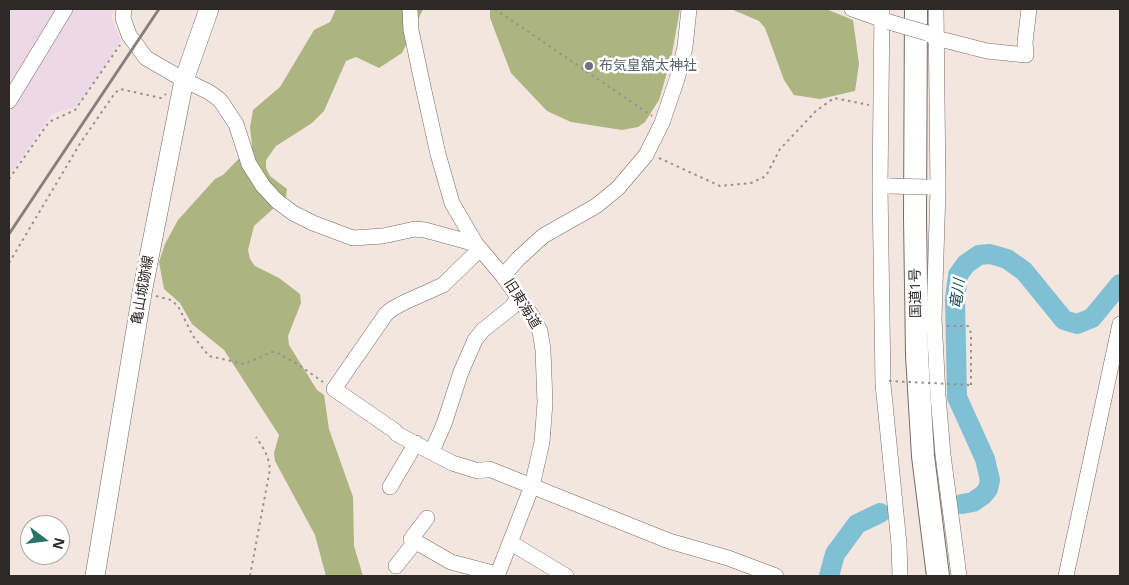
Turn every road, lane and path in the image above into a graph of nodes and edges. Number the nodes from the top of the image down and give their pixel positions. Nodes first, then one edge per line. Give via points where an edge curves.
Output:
1 (64, 9) edge
2 (124, 9) edge
3 (209, 9) edge
4 (410, 9) edge
5 (495, 9) edge
6 (689, 9) edge
7 (852, 9) edge
8 (916, 9) edge
9 (936, 9) edge
10 (1029, 9) edge
11 (888, 15) edge
12 (129, 35) junction
13 (931, 36) junction
14 (184, 80) junction
15 (9, 101) edge
16 (881, 102) junction
17 (662, 123) junction
18 (646, 155) junction
19 (9, 179) edge
20 (885, 186) junction
21 (933, 188) junction
22 (478, 247) junction
23 (9, 263) edge
24 (503, 276) junction
25 (142, 293) junction
26 (518, 298) junction
27 (1120, 324) edge
28 (943, 326) dead end
29 (889, 381) dead end
30 (334, 389) junction
31 (256, 437) dead end
32 (416, 443) junction
33 (432, 451) junction
34 (532, 486) junction
35 (390, 487) dead end
36 (427, 518) dead end
37 (415, 542) junction
38 (510, 543) junction
39 (396, 566) dead end
40 (94, 576) edge
41 (250, 576) edge
42 (497, 576) edge
43 (566, 576) edge
44 (776, 576) edge
45 (900, 576) edge
46 (923, 576) edge
47 (938, 576) edge
48 (959, 576) edge
49 (1066, 576) edge

1 - 15 street
2 - 12 street via 123,18
3 - 14 main road, 亀山城跡線
4 - 22 street via 411,30 452,203
5 - 17 path
6 - 17 street, 旧東海道 via 685,47
7 - 11 street
8 - 47 highway, 国道1号 via 917,355 923,456
9 - 13 street
10 - 13 street via 1026,55 987,51
11 - 13 street, bridge
11 - 16 street
11 - 46 highway, 国道1号 via 901,217 902,360 907,441
12 - 14 street via 146,58
12 - 19 path via 75,110 49,122
13 - 21 street
14 - 22 street via 220,100 236,124 249,164 263,186 277,201 303,219 353,238 415,229
14 - 23 path via 161,98 120,89 115,93 81,142
14 - 25 main road, 亀山城跡線
16 - 18 path via 866,105 834,98 816,111 780,149 766,176 751,183 720,186 653,154
16 - 20 street
17 - 18 street, 旧東海道
18 - 24 street, 旧東海道 via 618,188 596,206 544,236
20 - 21 street, bridge
20 - 45 street via 883,384
21 - 48 street via 938,395
22 - 24 street
22 - 30 street via 443,285 386,314
24 - 26 street, 旧東海道
25 - 30 path via 171,300 178,306 193,336 209,356 244,364 276,352
25 - 40 main road, 亀山城跡線
26 - 33 street via 476,340
26 - 34 street, 旧東海道 via 538,327 543,350 542,442
27 - 49 street
28 - 29 path, bridge via 968,326 971,332 972,385
30 - 32 street via 397,434
31 - 41 path via 265,451 270,469
32 - 33 street
32 - 35 street
33 - 34 street via 452,462 478,471 489,469
34 - 38 street, 旧東海道
34 - 44 street via 670,541
36 - 37 street via 411,539
37 - 39 street
37 - 42 street via 451,562
38 - 42 street, 旧東海道
38 - 43 street

